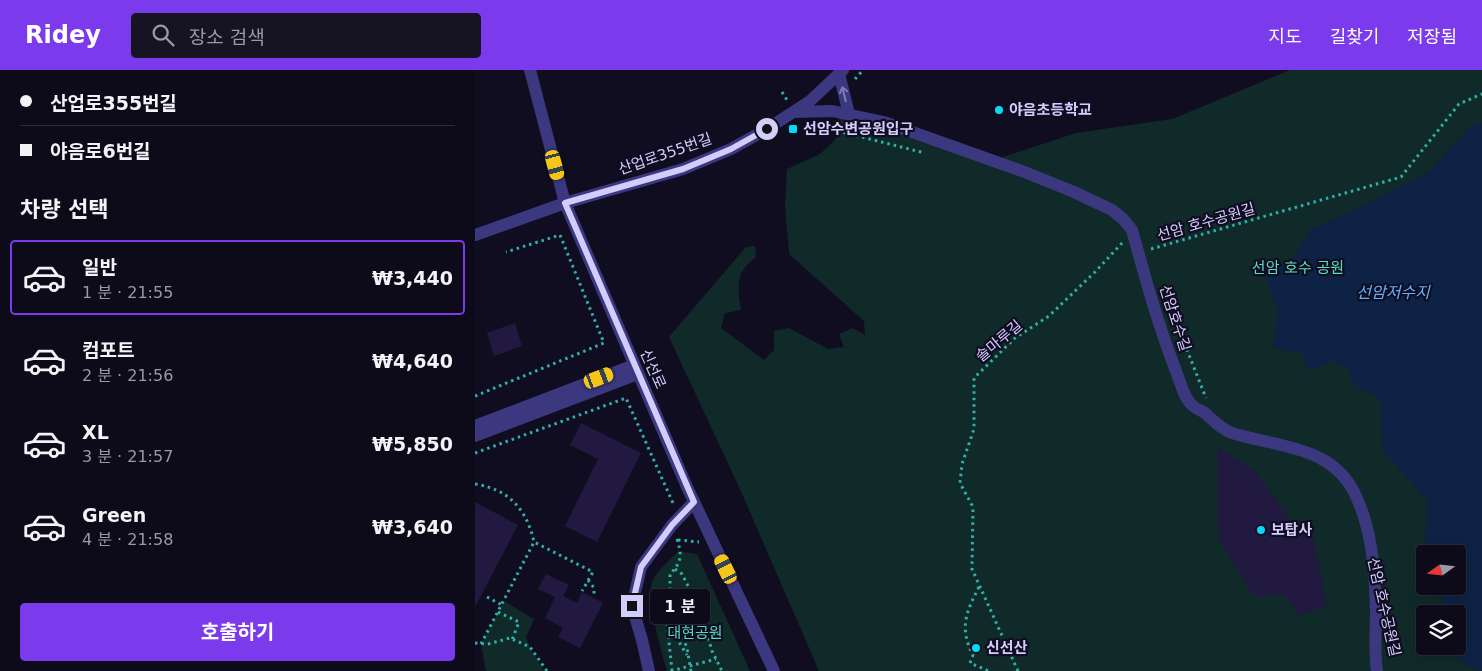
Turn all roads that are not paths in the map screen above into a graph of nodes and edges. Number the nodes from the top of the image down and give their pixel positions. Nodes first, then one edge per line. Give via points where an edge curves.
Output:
1 (530, 70) edge
2 (841, 72) edge
3 (794, 112) junction
4 (849, 114) junction
5 (565, 203) junction
6 (475, 236) edge
7 (636, 369) junction
8 (475, 426) edge
9 (475, 436) edge
10 (694, 502) junction
11 (648, 671) edge
12 (774, 671) edge
13 (1377, 671) edge

1 - 5 street, 신선로
2 - 3 street, 산업로355번길 via 811,101
4 -> 2 street
3 - 4 street, 선암호수길
3 - 5 street, 산업로355번길 via 731,149 683,169
4 - 13 street, 선암호수길 via 884,122 1023,171 1112,210 1123,219 1132,230 1159,325 1191,404 1231,432 1313,454 1330,463 1354,492 1364,516 1375,574
5 - 6 street, 산업로355번길
5 - 7 street, 신선로
7 - 8 street
7 - 9 street
7 - 10 street, 신선로
10 - 11 street via 672,525 641,567 632,606
10 - 12 street, 신선로

